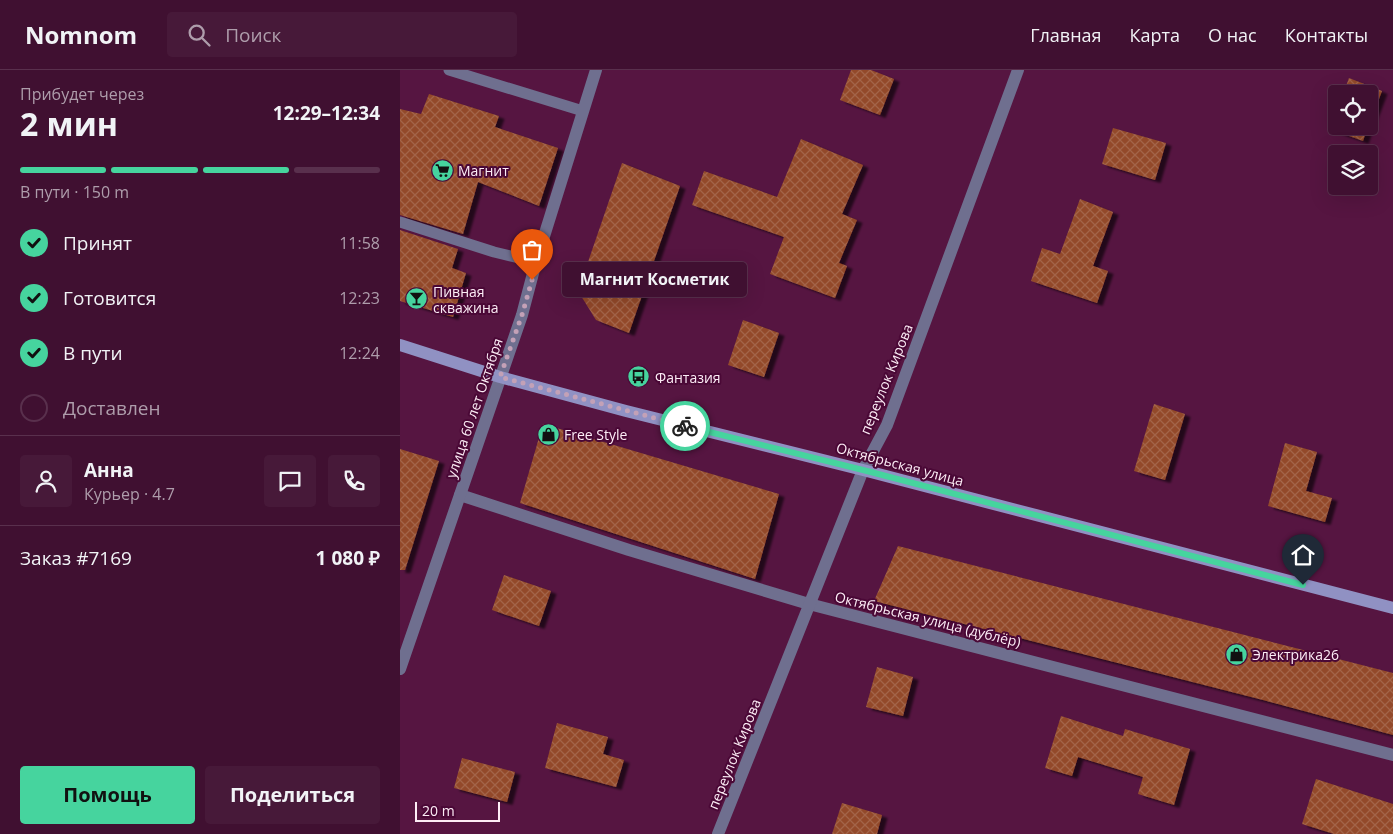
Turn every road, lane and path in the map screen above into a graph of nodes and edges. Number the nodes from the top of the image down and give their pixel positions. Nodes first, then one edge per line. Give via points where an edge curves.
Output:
1 (450, 70) edge
2 (596, 70) edge
3 (1018, 70) edge
4 (583, 111) junction
5 (400, 222) edge
6 (536, 262) junction
7 (400, 345) edge
8 (500, 377) junction
9 (863, 470) junction
10 (460, 495) junction
11 (809, 604) junction
12 (1393, 608) edge
13 (400, 669) edge
14 (1393, 755) edge
15 (718, 834) edge

1 - 4 lane
2 - 4 street, улица 60 лет Октября
3 - 9 street, переулок Кирова via 887,425
4 - 6 street, улица 60 лет Октября
5 - 6 lane
6 - 8 street, улица 60 лет Октября
7 - 8 main road, Октябрьская улица
8 - 9 main road, Октябрьская улица
8 - 10 street, улица 60 лет Октября
9 - 11 street, переулок Кирова
9 - 12 main road, Октябрьская улица
10 - 11 street, Октябрьская улица (дублёр)
10 - 13 street, улица 60 лет Октября
11 - 14 street, Октябрьская улица (дублёр)
11 - 15 street, переулок Кирова

